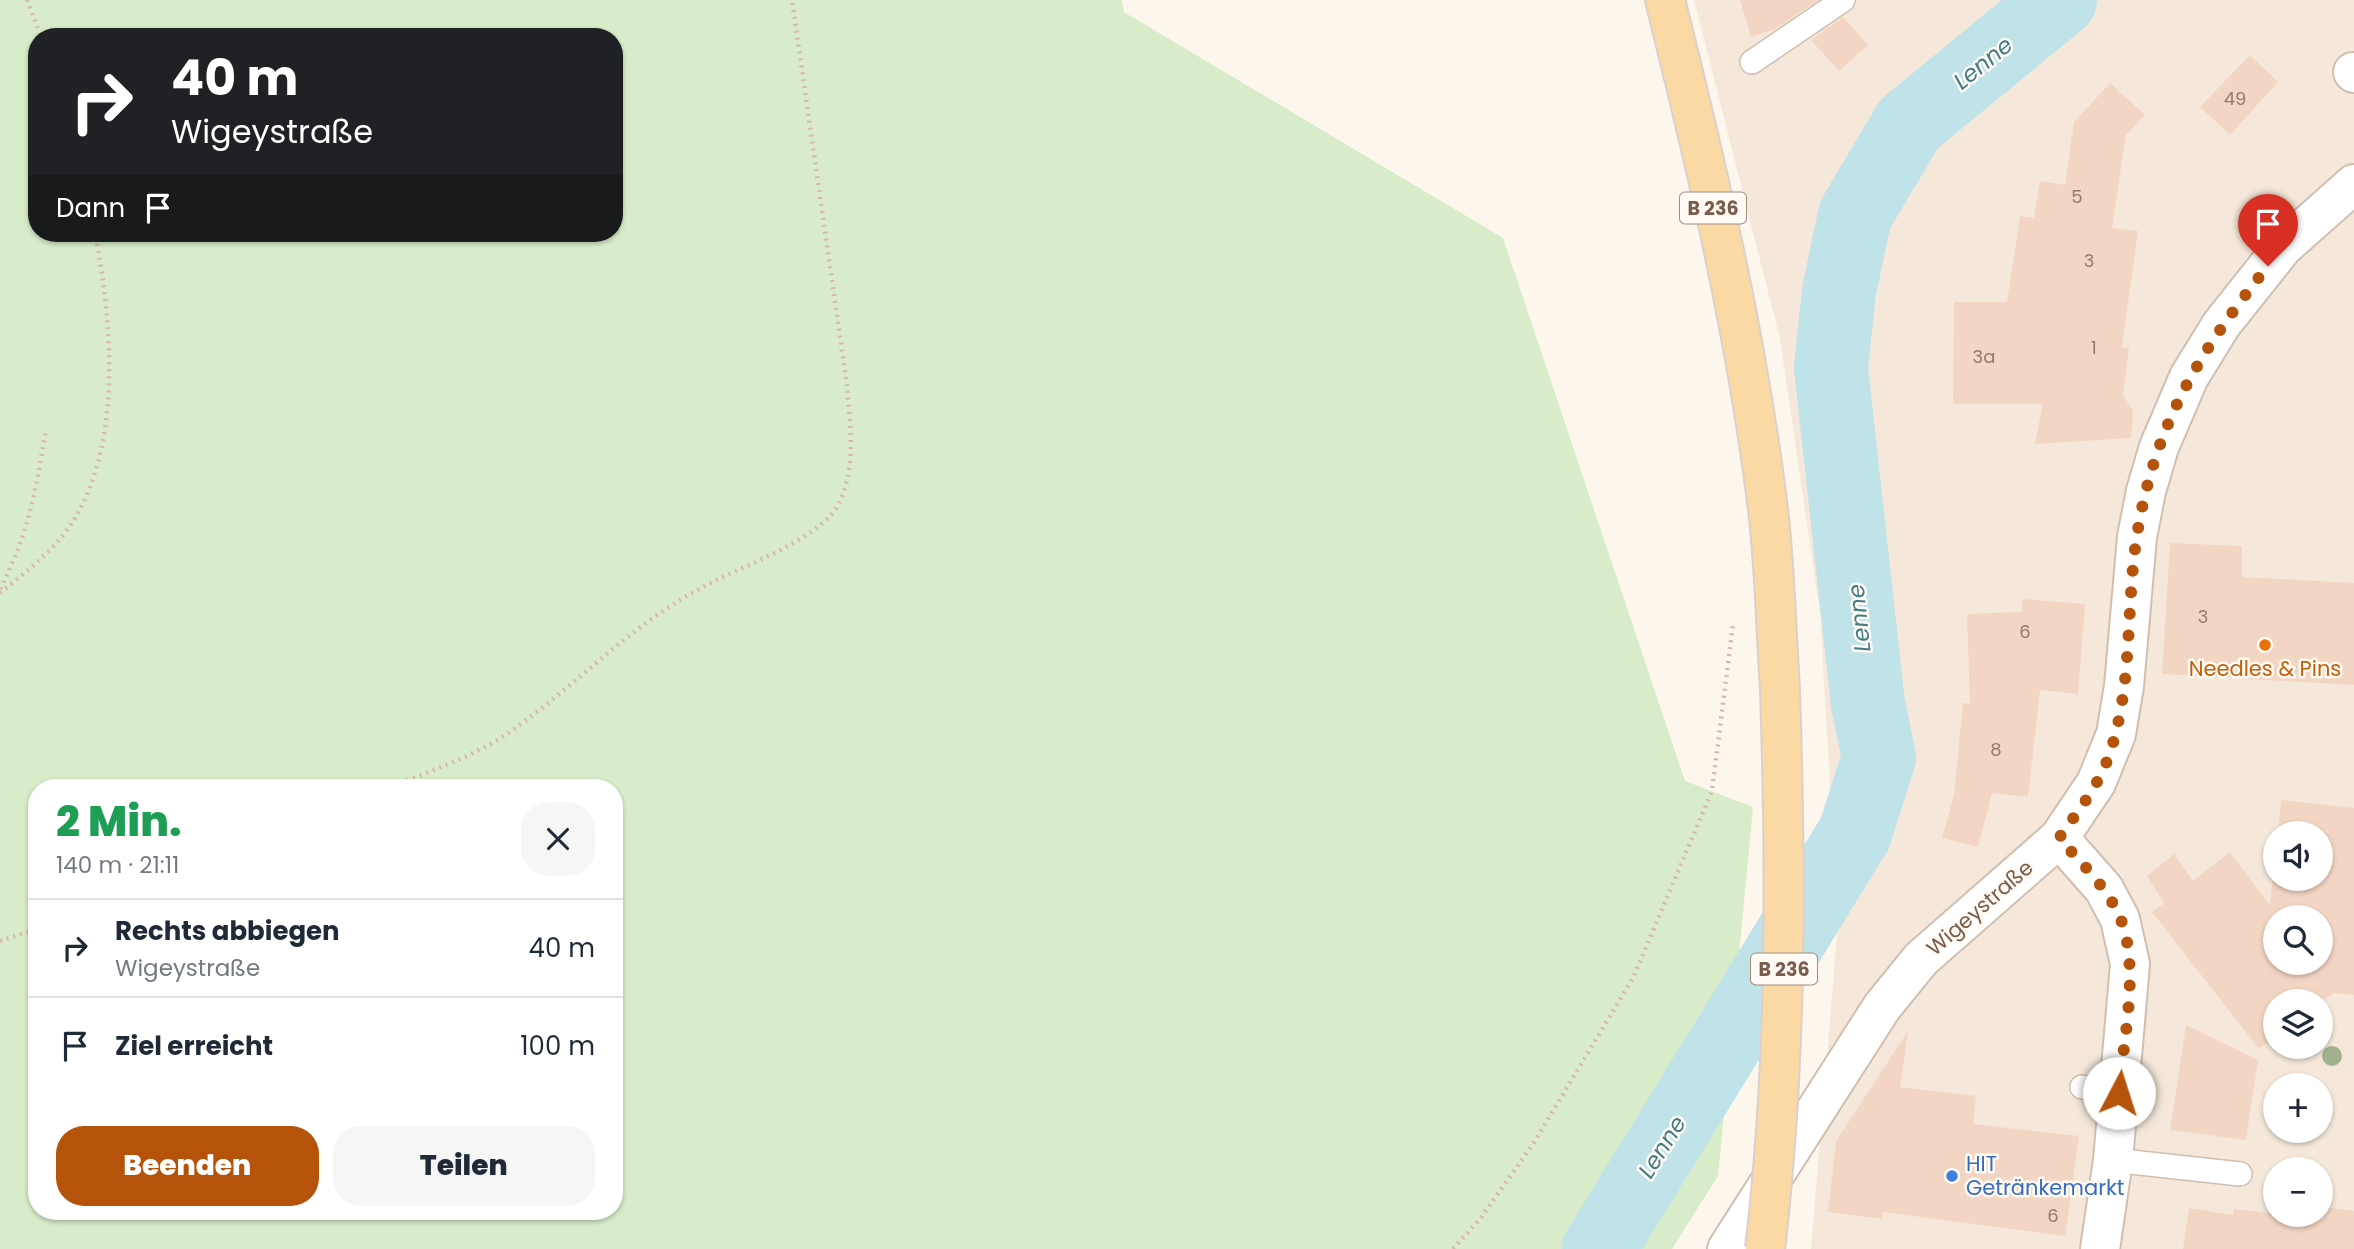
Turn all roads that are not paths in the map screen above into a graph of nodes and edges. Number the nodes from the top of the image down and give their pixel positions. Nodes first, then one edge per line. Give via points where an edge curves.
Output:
1 (1665, 0) edge
2 (1843, 0) edge
3 (1752, 62) dead end
4 (2354, 184) edge
5 (2059, 838) junction
6 (2113, 1160) junction
7 (2240, 1174) dead end
8 (1727, 1249) edge
9 (1765, 1249) edge
10 (2100, 1249) edge

1 - 9 main road, B 236, bridge via 1695,120 1768,511 1780,689 1786,889 1781,1066
2 - 3 lane
4 - 5 street, Wigeystraße via 2283,247 2221,325 2189,377 2159,447 2137,537 2116,734 2096,783
5 - 6 street via 2104,889 2127,941 2130,964 2100,1090
5 - 8 street, Wigeystraße via 1921,960 1882,1007
6 - 7 lane
6 - 10 street

